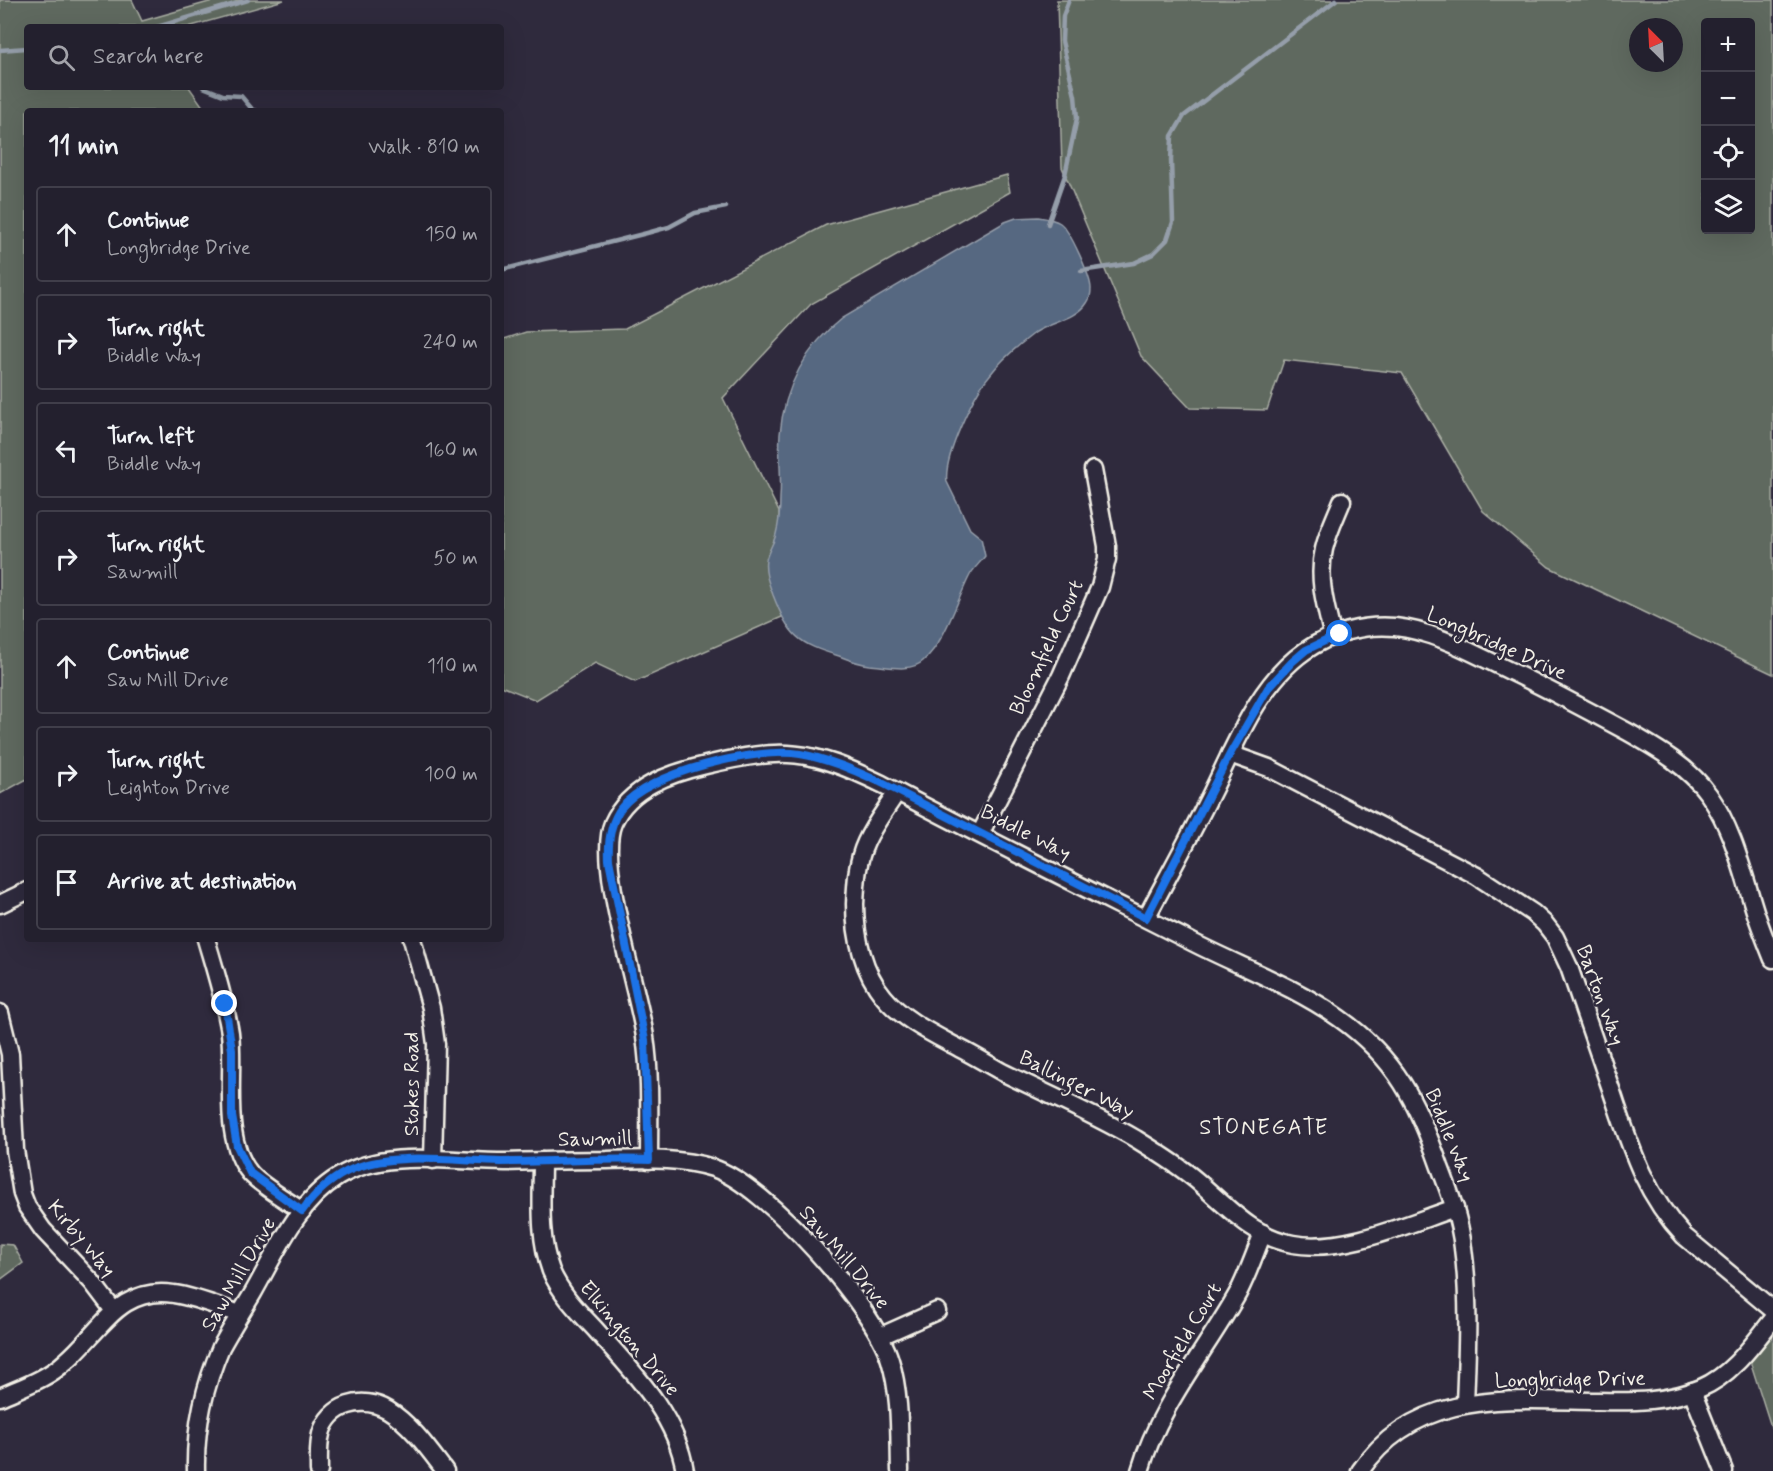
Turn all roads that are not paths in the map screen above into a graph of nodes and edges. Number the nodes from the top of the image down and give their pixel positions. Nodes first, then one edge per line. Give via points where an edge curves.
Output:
1 (1092, 470) dead end
2 (1342, 501) dead end
3 (1333, 637) junction
4 (1230, 754) junction
5 (897, 792) junction
6 (980, 834) junction
7 (24, 892) edge
8 (0, 904) edge
9 (1146, 918) junction
10 (207, 942) edge
11 (413, 942) edge
12 (1773, 958) edge
13 (0, 1013) edge
14 (433, 1160) junction
15 (649, 1160) junction
16 (542, 1161) junction
17 (0, 1162) edge
18 (17, 1168) junction
19 (1455, 1208) junction
20 (302, 1211) junction
21 (1263, 1233) junction
22 (1773, 1310) edge
23 (114, 1311) junction
24 (937, 1311) dead end
25 (240, 1314) junction
26 (1773, 1318) edge
27 (881, 1336) junction
28 (1692, 1391) junction
29 (0, 1397) edge
30 (1465, 1404) junction
31 (196, 1471) edge
32 (319, 1471) edge
33 (445, 1471) edge
34 (685, 1471) edge
35 (900, 1471) edge
36 (1140, 1471) edge
37 (1360, 1471) edge
38 (1724, 1471) edge

1 - 6 street, Bloomfield Court via 1107,546 1100,587 1061,676
2 - 3 street via 1322,563 1324,598
3 - 4 street, Longbridge Drive via 1306,650 1279,675 1258,702
3 - 12 street, Longbridge Drive via 1358,628 1377,627 1396,627 1433,636 1548,688 1646,741 1680,765 1709,794 1720,813
4 - 9 street, Longbridge Drive
4 - 22 street, Barton Way via 1269,768 1463,867 1545,924 1566,960 1636,1162 1651,1194 1684,1236
5 - 6 street, Biddle Way
5 - 15 street, Biddle Way via 842,765 799,754 777,753 683,771 649,785 621,808 608,842 609,860 645,1040
5 - 21 street, Ballinger Way via 867,840 856,888 858,942 868,971 884,997 920,1027 1173,1162 1236,1217
6 - 9 street, Biddle Way
7 - 8 street
9 - 19 street, Biddle Way via 1291,989 1352,1027 1391,1066 1413,1098
10 - 20 street via 230,1035 232,1116 237,1146 250,1173
11 - 14 street, Stokes Road via 431,1008 436,1044
13 - 18 street, Kirby Way via 11,1062
14 - 16 street, Saw Mill Drive
14 - 20 street, Saw Mill Drive via 397,1160 355,1168 321,1190
15 - 16 street, Sawmill
15 - 27 street, Saw Mill Drive via 714,1168 751,1189 811,1246
16 - 34 street, Elkington Drive via 542,1229 552,1272 568,1301 659,1406 677,1439
17 - 18 street
18 - 23 street, Kirby Way via 22,1194 34,1219
19 - 21 street, Ballinger Way via 1372,1235 1326,1245 1295,1245
19 - 30 street, Biddle Way via 1466,1280
20 - 25 street, Saw Mill Drive
21 - 36 street, Moorfield Court via 1239,1291 1163,1417
23 - 25 street via 146,1294 174,1293
23 - 29 street via 65,1362
24 - 27 street
25 - 31 street, Saw Mill Drive via 221,1347 206,1387
26 - 28 street, Longbridge Drive via 1737,1362 1712,1382
27 - 35 street, Saw Mill Drive via 895,1379
28 - 30 street, Longbridge Drive via 1640,1401 1517,1400
28 - 38 street
30 - 37 street, Longbridge Drive via 1431,1413 1400,1430 1370,1456
32 - 33 street via 321,1435 326,1422 345,1405 358,1402 373,1403 399,1418

